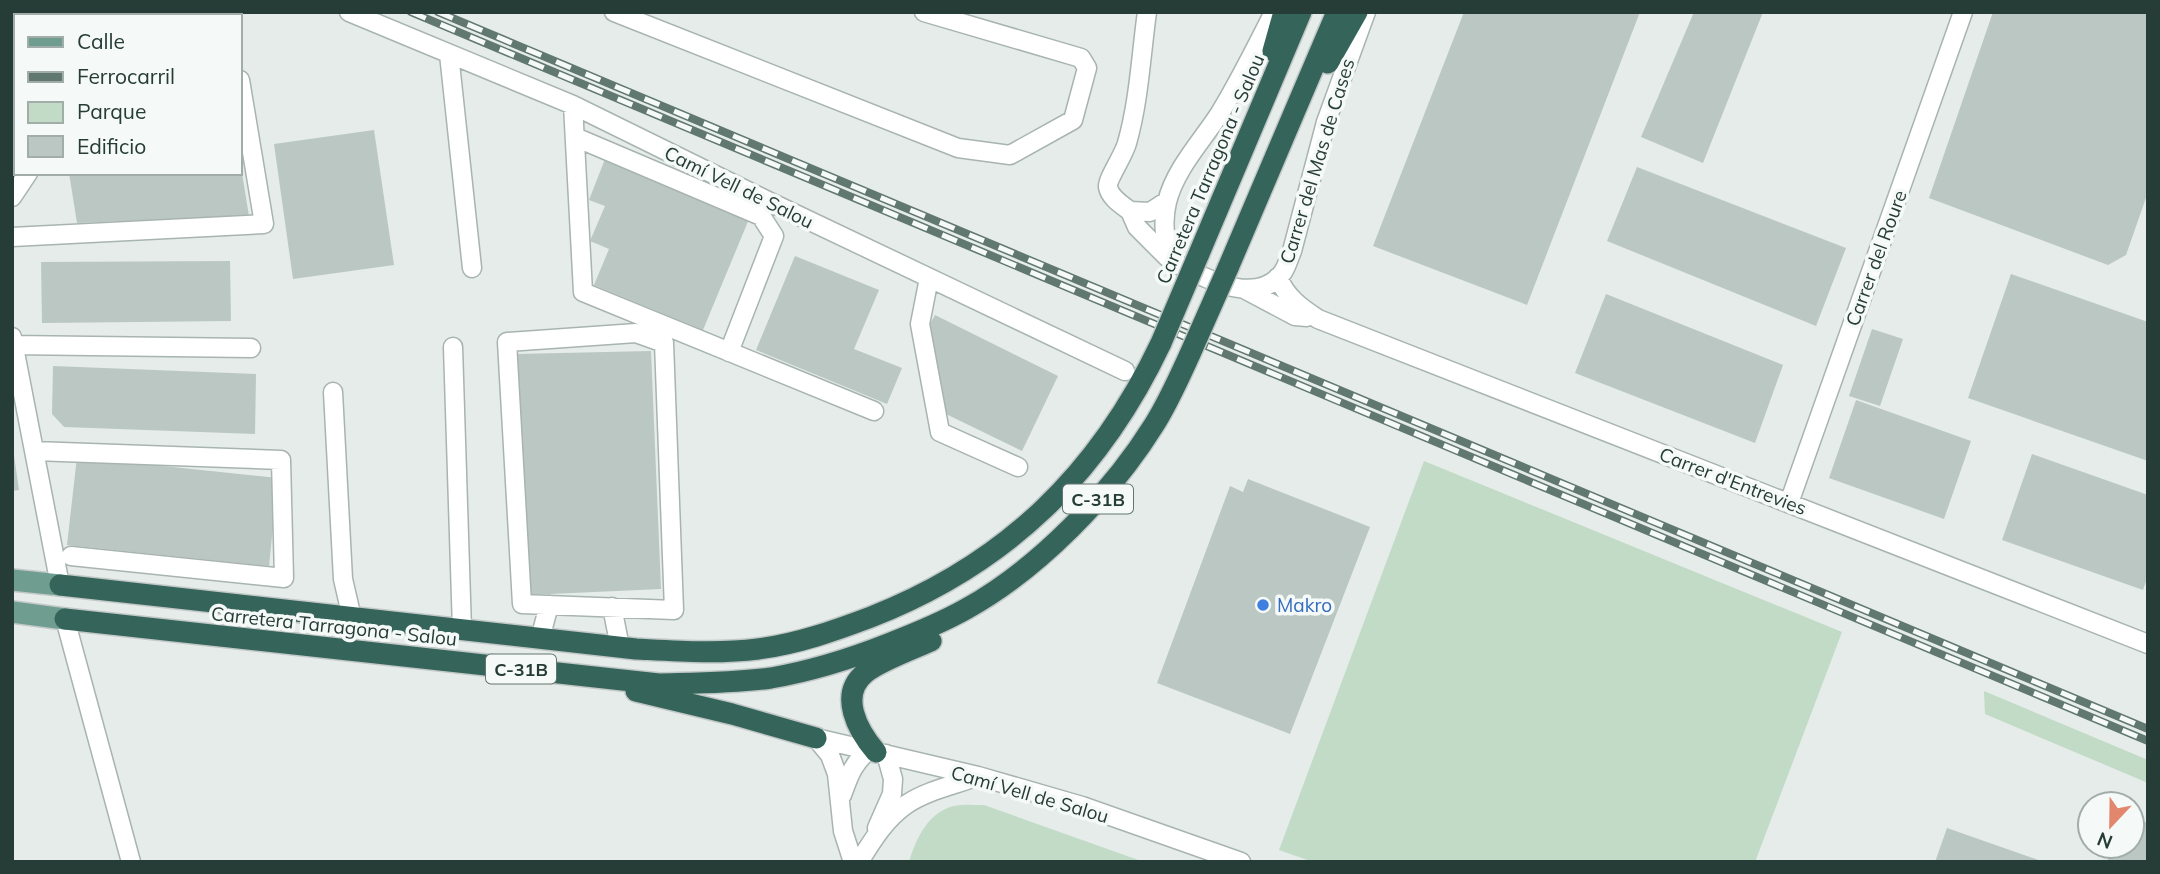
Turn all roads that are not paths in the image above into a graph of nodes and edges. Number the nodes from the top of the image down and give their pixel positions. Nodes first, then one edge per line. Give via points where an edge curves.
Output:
1 (349, 12) edge
2 (614, 12) edge
3 (924, 12) edge
4 (1147, 12) edge
5 (1274, 12) edge
6 (1284, 12) edge
7 (1301, 12) edge
8 (1337, 12) edge
9 (1357, 12) edge
10 (1366, 12) edge
11 (1964, 12) edge
12 (449, 54) junction
13 (242, 92) edge
14 (573, 105) junction
15 (1259, 109) junction
16 (575, 137) junction
17 (1278, 150) junction
18 (27, 175) edge
19 (12, 197) edge
20 (1167, 201) junction
21 (1130, 211) junction
22 (12, 237) edge
23 (1171, 261) junction
24 (472, 268) dead end
25 (1278, 277) junction
26 (929, 278) junction
27 (1246, 290) junction
28 (1318, 319) junction
29 (13, 342) edge
30 (453, 347) dead end
31 (251, 348) dead end
32 (729, 352) junction
33 (1125, 371) dead end
34 (333, 391) dead end
35 (874, 411) dead end
36 (34, 451) junction
37 (1018, 467) dead end
38 (1789, 503) junction
39 (71, 556) dead end
40 (122, 561) junction
41 (210, 570) junction
42 (12, 580) edge
43 (60, 585) junction
44 (120, 592) junction
45 (209, 603) junction
46 (549, 605) junction
47 (612, 607) junction
48 (966, 609) junction
49 (12, 612) edge
50 (352, 618) junction
51 (65, 619) junction
52 (462, 631) junction
53 (540, 639) junction
54 (2148, 644) edge
55 (620, 647) junction
56 (566, 674) junction
57 (816, 738) junction
58 (877, 752) junction
59 (978, 776) junction
60 (841, 799) junction
61 (874, 838) junction
62 (131, 862) edge
63 (856, 862) edge
64 (1241, 862) edge

1 - 12 street, Camí Vell de Salou
2 - 3 street via 958,148 1010,155 1073,120 1087,68 1082,58
4 - 21 street via 1131,128 1108,186 1112,196
5 - 20 street
6 - 15 highway
7 - 15 highway, Carretera Tarragona - Salou / C-31B
8 - 17 highway, C-31B
9 - 17 highway
10 - 25 street, Carrer del Mas de Cases via 1326,122 1292,251
11 - 38 street, Carrer del Roure
12 - 14 street, Camí Vell de Salou
12 - 24 street
13 - 22 street via 264,225
14 - 16 street
14 - 26 street, Camí Vell de Salou
15 - 55 highway, Carretera Tarragona - Salou / C-31B, bridge via 1161,342 1123,415 1069,485 1019,530 949,582 836,631 755,650
16 - 32 street via 583,292
16 - 32 street via 761,216 774,236
17 - 48 highway, Carretera Tarragona - Salou / C-31B, bridge via 1190,354 1153,426 1084,515 1016,575
18 - 19 street
20 - 21 street via 1150,212
20 - 23 street via 1164,236
21 - 23 street via 1138,227
23 - 27 street
25 - 27 street, Carrer del Mas de Cases via 1268,286
25 - 28 street, Carrer d'Entrevies via 1296,304
26 - 33 street, Camí Vell de Salou
26 - 37 street via 920,324 940,432
27 - 28 street, Carrer d'Entrevies via 1295,316
28 - 38 street, Carrer d'Entrevies
29 - 31 street
29 - 36 street
30 - 52 street
32 - 35 street
34 - 50 street via 343,579
36 - 41 street via 281,460 284,578
36 - 43 street
38 - 54 street, Carrer d'Entrevies
39 - 40 street
40 - 41 street
40 - 44 street
41 - 45 street
42 - 43 main road, Carretera Tarragona - Salou / C-31B
43 - 44 highway, Carretera Tarragona - Salou / C-31B
44 - 45 highway, Carretera Tarragona - Salou / C-31B
45 - 50 highway, Carretera Tarragona - Salou / C-31B
46 - 47 street
46 - 47 street via 522,604 508,342 636,333 664,343 674,610
46 - 53 street
47 - 55 street
48 - 56 highway, Carretera Tarragona - Salou / C-31B via 866,652 772,677 659,684
48 - 58 highway via 933,640 860,678 853,697 854,720
49 - 51 main road, Carretera Tarragona - Salou / C-31B
50 - 52 highway, Carretera Tarragona - Salou / C-31B
51 - 56 highway, Carretera Tarragona - Salou / C-31B
51 - 62 street
52 - 53 highway, Carretera Tarragona - Salou / C-31B
53 - 55 highway, Carretera Tarragona - Salou / C-31B
56 - 57 highway
57 - 58 street, Camí Vell de Salou
57 - 60 street via 830,755
58 - 59 street, Camí Vell de Salou
58 - 60 street via 858,759
58 - 61 street via 893,779 892,794
59 - 61 street via 908,803
59 - 64 street, Camí Vell de Salou via 1082,806
60 - 63 street via 843,831
61 - 63 street

